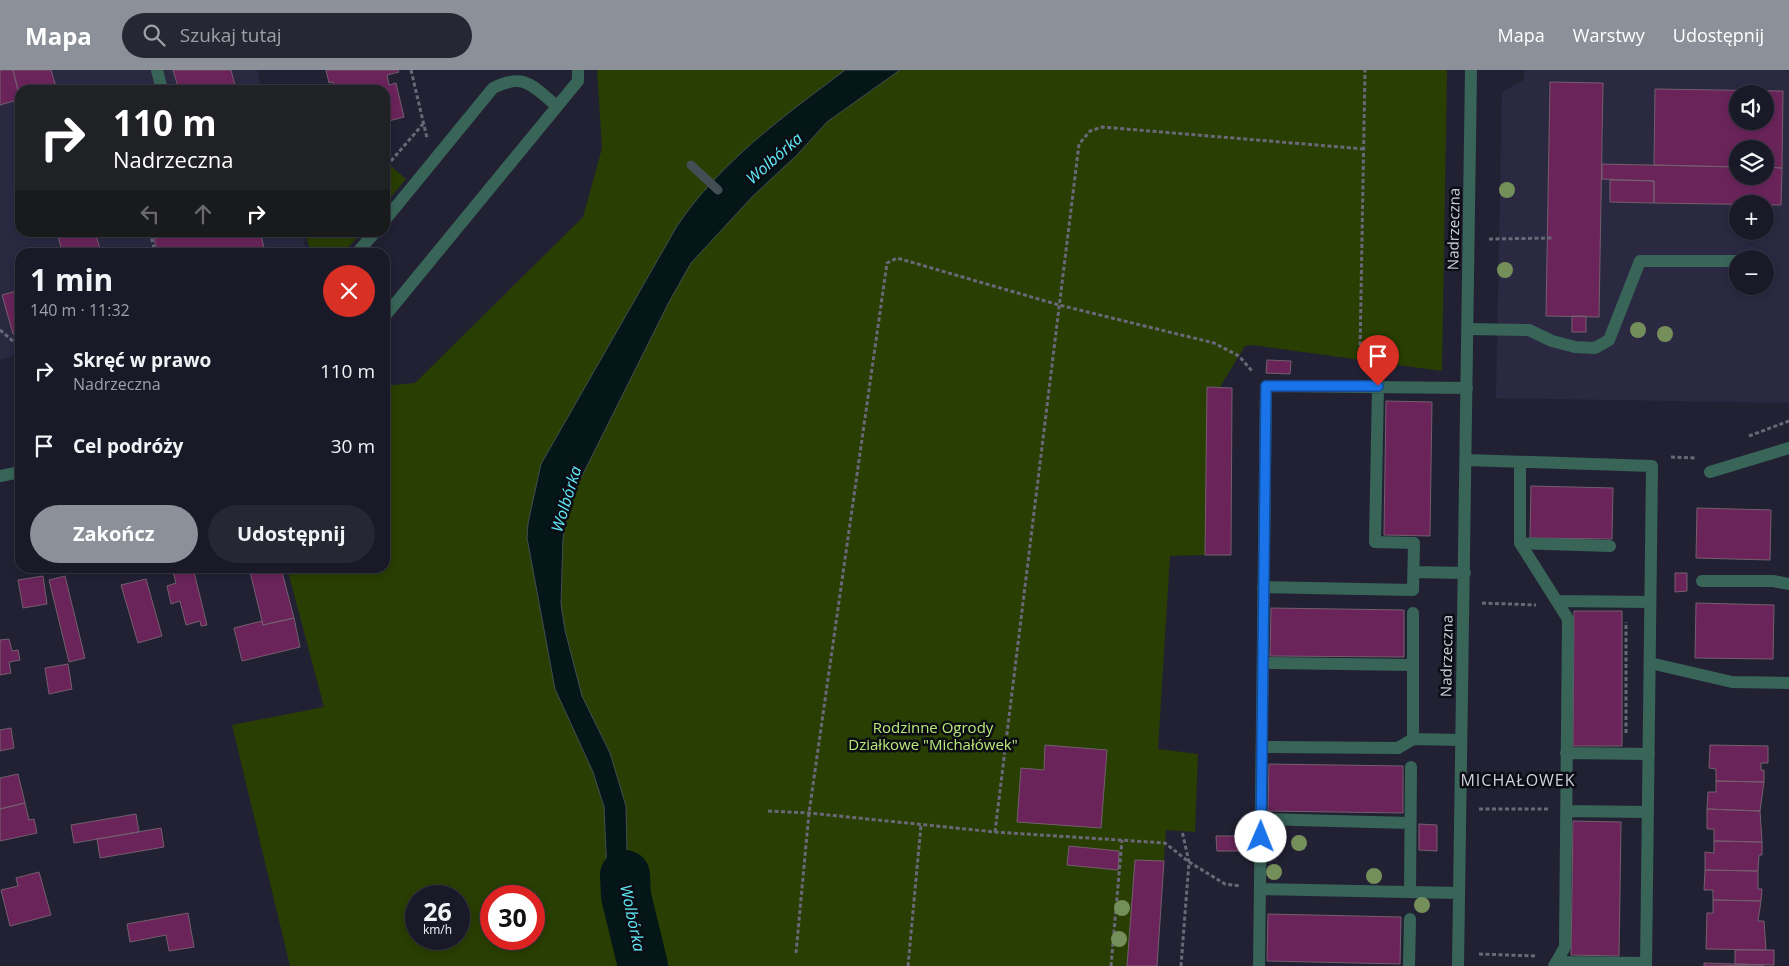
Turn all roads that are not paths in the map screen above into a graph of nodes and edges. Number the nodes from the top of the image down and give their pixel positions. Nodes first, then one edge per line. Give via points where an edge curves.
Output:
1 (157, 70) edge
2 (578, 70) edge
3 (1471, 70) edge
4 (161, 85) edge
5 (557, 106) junction
6 (390, 214) edge
7 (370, 237) edge
8 (361, 248) edge
9 (1729, 261) edge
10 (390, 310) edge
11 (1468, 329) junction
12 (1378, 386) junction
13 (1467, 388) junction
14 (1789, 448) edge
15 (1466, 460) junction
16 (1520, 462) junction
17 (1710, 472) dead end
18 (15, 473) edge
19 (0, 476) edge
20 (1520, 543) junction
21 (1610, 546) dead end
22 (1414, 572) junction
23 (1465, 573) junction
24 (1702, 581) dead end
25 (1789, 584) edge
26 (1263, 586) junction
27 (1558, 601) junction
28 (1650, 602) junction
29 (1413, 613) dead end
30 (1263, 663) junction
31 (1650, 663) junction
32 (1413, 665) junction
33 (1789, 682) edge
34 (1412, 739) junction
35 (1461, 740) junction
36 (1262, 747) junction
37 (1566, 753) junction
38 (1649, 754) junction
39 (1411, 767) dead end
40 (1566, 811) junction
41 (1648, 812) junction
42 (1262, 819) junction
43 (1410, 823) junction
44 (1260, 889) junction
45 (1410, 892) junction
46 (1459, 893) junction
47 (1410, 919) dead end
48 (1555, 964) edge
49 (1646, 964) edge
50 (1258, 966) edge
51 (1409, 966) edge
52 (1458, 966) edge

1 - 4 street
2 - 5 street via 578,81
3 - 11 street, Nadrzeczna
5 - 6 street via 525,81 508,81 493,88
5 - 10 street
7 - 8 street
9 - 11 street via 1640,261 1609,340 1595,348 1552,341 1529,330
11 - 13 street, Nadrzeczna
12 - 13 street
12 - 22 street via 1375,542 1414,543
12 - 26 street via 1266,386
13 - 15 street, Nadrzeczna
14 - 17 street
15 - 16 street
15 - 23 street, Nadrzeczna
16 - 20 street
16 - 28 street via 1652,466
18 - 19 street
20 - 21 street
20 - 27 street
22 - 23 street
22 - 26 street via 1413,590
23 - 35 street, Nadrzeczna
24 - 25 street
26 - 30 street
27 - 28 street
27 - 37 street via 1568,619
28 - 31 street
29 - 32 street
30 - 32 street
30 - 36 street
31 - 33 street via 1732,682
31 - 38 street
32 - 34 street
34 - 35 street
34 - 36 street via 1398,748
35 - 46 street, Nadrzeczna
36 - 42 street
37 - 38 street
37 - 40 street
38 - 41 street
39 - 43 street
40 - 41 street
40 - 48 street via 1565,947
41 - 49 street
42 - 43 street
42 - 44 street
43 - 45 street
44 - 45 street
44 - 50 street
45 - 46 street
46 - 52 street, Nadrzeczna
47 - 51 street
48 - 49 street

